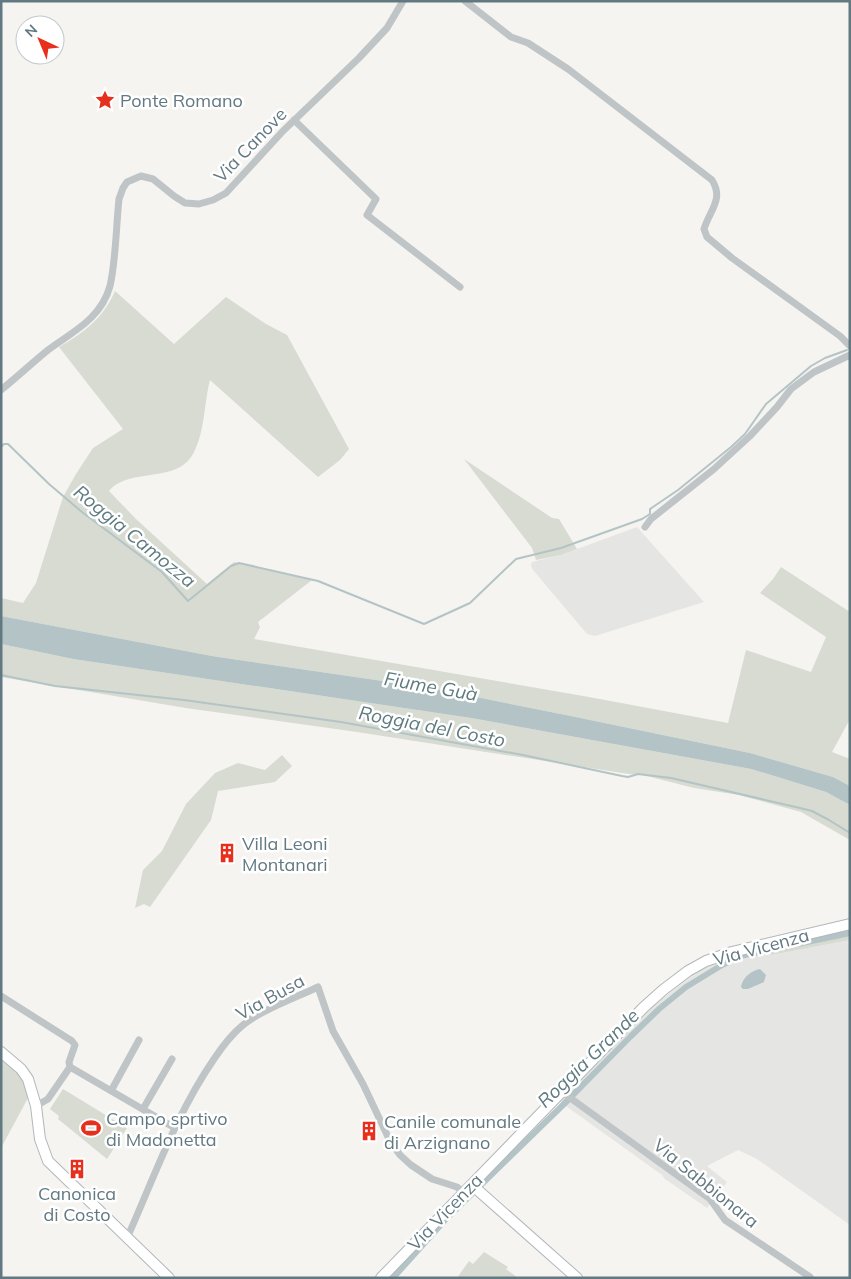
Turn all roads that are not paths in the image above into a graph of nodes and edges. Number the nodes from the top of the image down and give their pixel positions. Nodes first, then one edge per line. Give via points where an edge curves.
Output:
1 (403, 1) edge
2 (465, 1) edge
3 (294, 120) junction
4 (460, 287) dead end
5 (850, 346) edge
6 (850, 355) edge
7 (1, 390) edge
8 (645, 527) dead end
9 (850, 924) edge
10 (1, 996) edge
11 (139, 1040) dead end
12 (1, 1052) edge
13 (172, 1058) dead end
14 (70, 1067) junction
15 (111, 1091) junction
16 (562, 1092) junction
17 (36, 1106) junction
18 (143, 1109) junction
19 (175, 1128) junction
20 (472, 1184) junction
21 (464, 1193) junction
22 (127, 1238) junction
23 (810, 1277) edge
24 (169, 1278) edge
25 (381, 1278) edge
26 (577, 1278) edge

1 - 3 street, Via Canove via 387,28
2 - 5 street via 511,37 528,43 568,69 712,180 718,189 718,199 704,228 707,237
3 - 4 street via 376,199 367,215
3 - 7 street, Via Canove via 226,193 213,200 186,203 153,179 141,176 127,182 119,199 110,287 104,301 81,328 48,350
6 - 8 street via 814,372 791,389 742,443
9 - 16 main road, Via Vicenza via 732,952 688,971 644,1007
10 - 14 street via 74,1043 75,1049 68,1062
11 - 15 street
12 - 17 main road via 28,1079
13 - 18 street
14 - 15 street
14 - 17 street via 48,1099
15 - 18 street
16 - 20 main road, Via Vicenza
16 - 23 street, Via Sabbionara via 710,1200 724,1220
17 - 22 main road via 40,1139 48,1161
18 - 19 street
19 - 21 street, Via Busa via 209,1066 223,1045 243,1025 318,987 333,1031 400,1155 432,1179 457,1187
19 - 22 street, Via Busa
20 - 21 main road, Via Vicenza
20 - 26 main road
21 - 25 main road, Via Vicenza
22 - 24 main road

